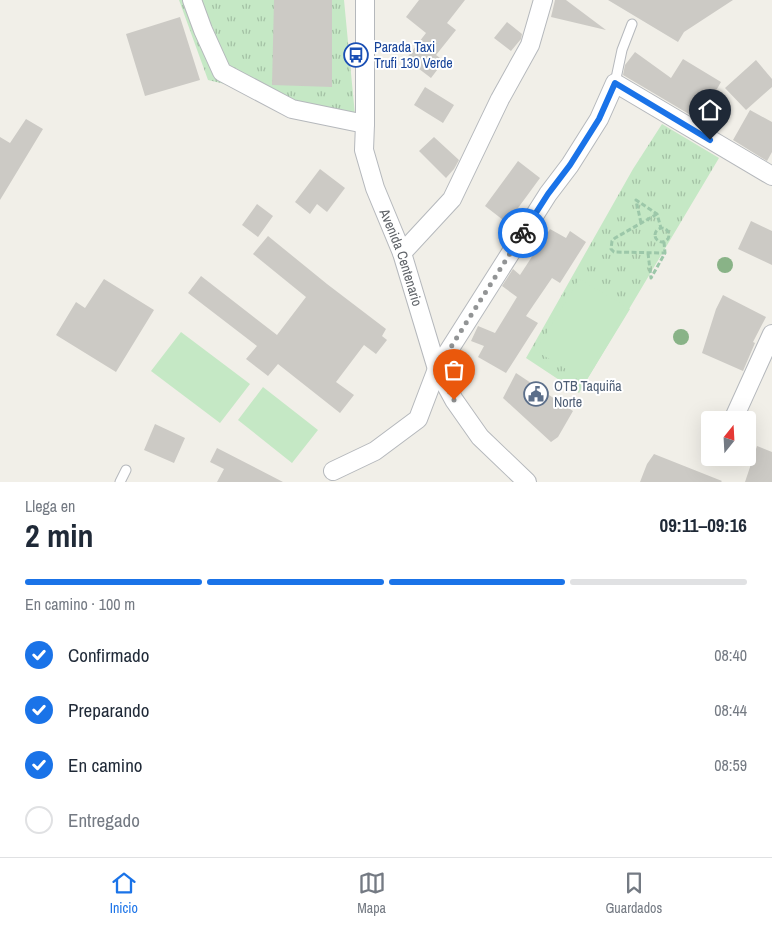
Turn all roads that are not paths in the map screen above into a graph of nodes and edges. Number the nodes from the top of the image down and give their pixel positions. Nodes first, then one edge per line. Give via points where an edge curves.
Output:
1 (192, 0) edge
2 (366, 0) edge
3 (543, 0) edge
4 (632, 24) dead end
5 (615, 83) junction
6 (366, 124) junction
7 (772, 176) edge
8 (402, 253) junction
9 (772, 334) edge
10 (437, 369) junction
11 (737, 411) edge
12 (126, 470) dead end
13 (333, 471) dead end
14 (120, 482) edge
15 (527, 482) edge

1 - 6 street via 222,72 292,109
2 - 6 street, Avenida Centenario
3 - 8 street via 530,45 500,99 452,200
4 - 5 lane
5 - 7 street
5 - 10 street via 599,119
6 - 8 street, Avenida Centenario via 364,150 375,188
8 - 10 street, Avenida Centenario
9 - 11 street
10 - 13 street via 418,419 374,451
10 - 15 street, Avenida Centenario via 480,437
12 - 14 lane

